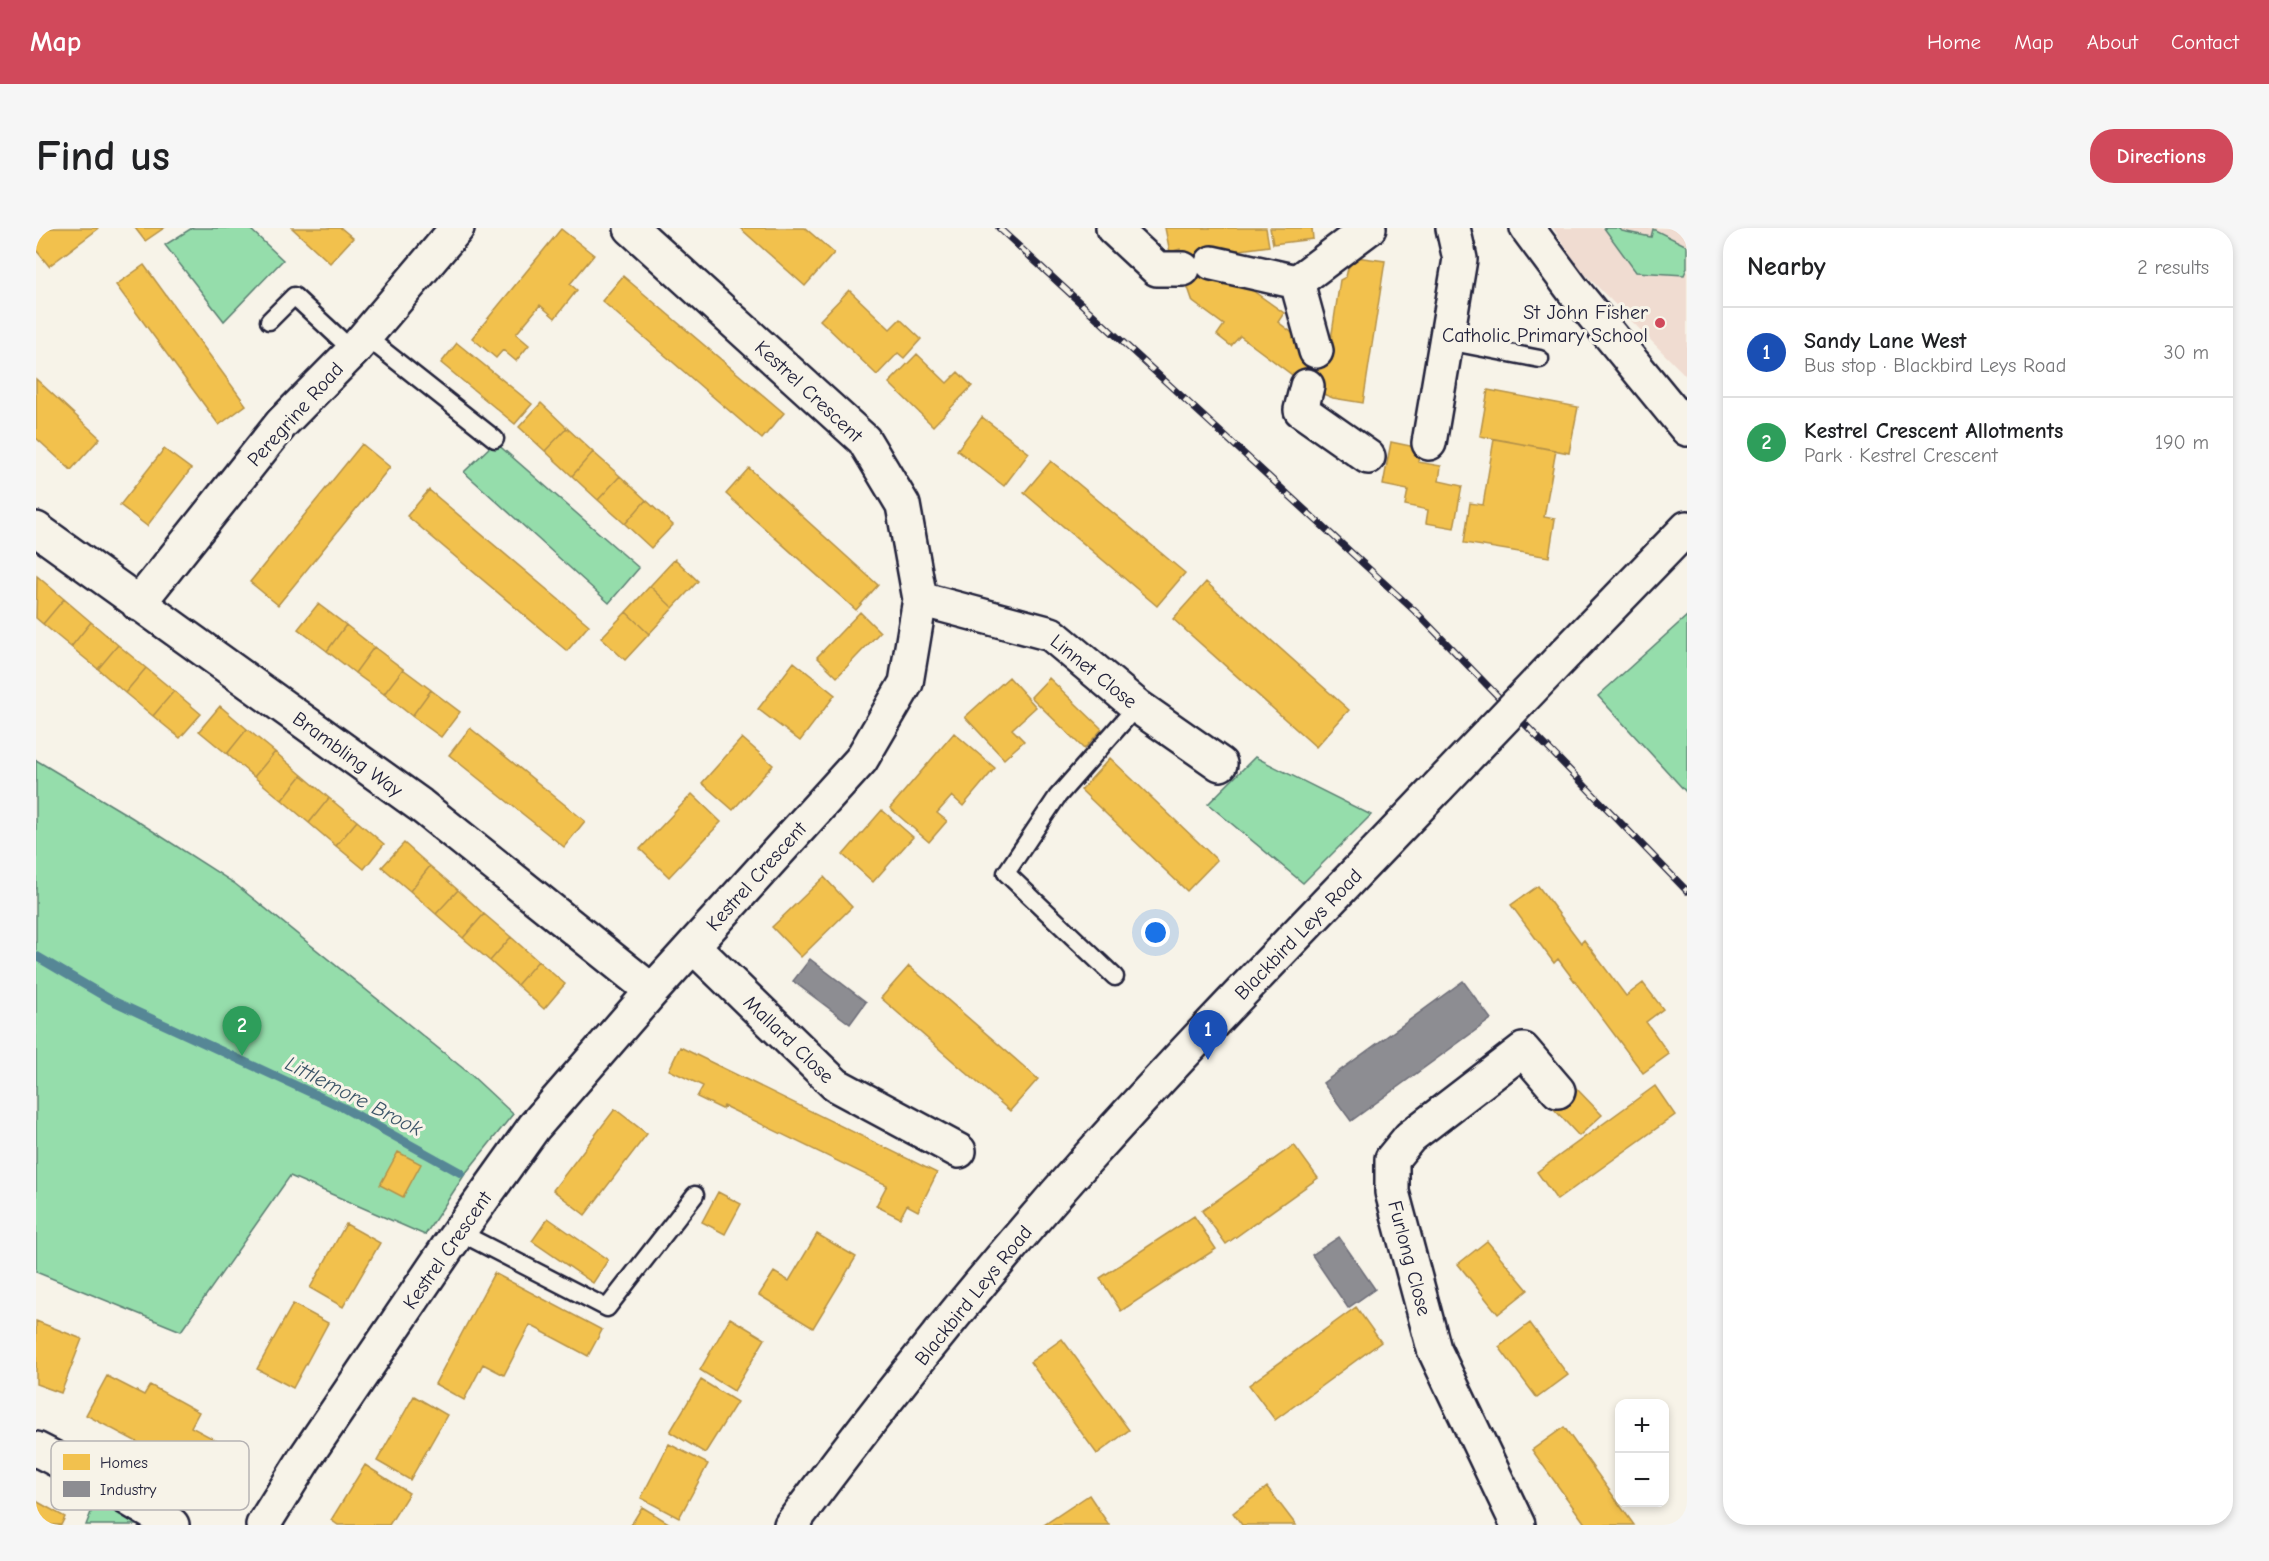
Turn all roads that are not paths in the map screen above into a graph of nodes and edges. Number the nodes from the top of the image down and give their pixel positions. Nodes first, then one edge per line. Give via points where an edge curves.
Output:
1 (457, 228) edge
2 (632, 228) edge
3 (1113, 228) edge
4 (1369, 228) edge
5 (1453, 228) edge
6 (1527, 228) edge
7 (1297, 282) junction
8 (269, 321) dead end
9 (1447, 342) junction
10 (359, 343) junction
11 (1316, 351) dead end
12 (1539, 359) dead end
13 (1306, 386) dead end
14 (1687, 429) edge
15 (495, 440) dead end
16 (1429, 443) dead end
17 (1368, 457) dead end
18 (1687, 528) edge
19 (36, 529) edge
20 (920, 599) junction
21 (138, 604) junction
22 (1137, 706) junction
23 (1220, 764) dead end
24 (693, 946) junction
25 (1115, 977) dead end
26 (652, 991) junction
27 (1558, 1091) dead end
28 (959, 1151) dead end
29 (695, 1195) dead end
30 (459, 1232) junction
31 (36, 1449) edge
32 (51, 1457) edge
33 (147, 1510) edge
34 (172, 1525) edge
35 (263, 1525) edge
36 (791, 1525) edge
37 (1518, 1525) edge

1 - 10 street, Peregrine Road
2 - 20 street, Kestrel Crescent via 864,440 903,505
3 - 7 street via 1157,269 1198,266
4 - 7 street
5 - 9 street via 1460,259
6 - 14 street
7 - 11 street
8 - 10 lane via 294,296
9 - 12 lane
9 - 16 street
10 - 15 lane
10 - 21 street, Peregrine Road via 282,423
13 - 17 street via 1301,410
18 - 36 street, Blackbird Leys Road, bridge via 1085,1162 955,1314
19 - 21 street, Brambling Way
20 - 22 street, Linnet Close via 1051,634
20 - 24 street, Kestrel Crescent via 906,683 861,760
21 - 26 street, Brambling Way via 420,805
22 - 23 street, Linnet Close
22 - 25 lane via 1058,797 1006,873
24 - 26 street, Kestrel Crescent
24 - 28 street, Mallard Close via 836,1085
26 - 30 street, Kestrel Crescent via 534,1127
27 - 37 street, Furlong Close via 1523,1050 1410,1137 1392,1159 1392,1192 1434,1349
29 - 30 lane via 607,1308
30 - 35 street, Kestrel Crescent
31 - 32 street
33 - 34 street

